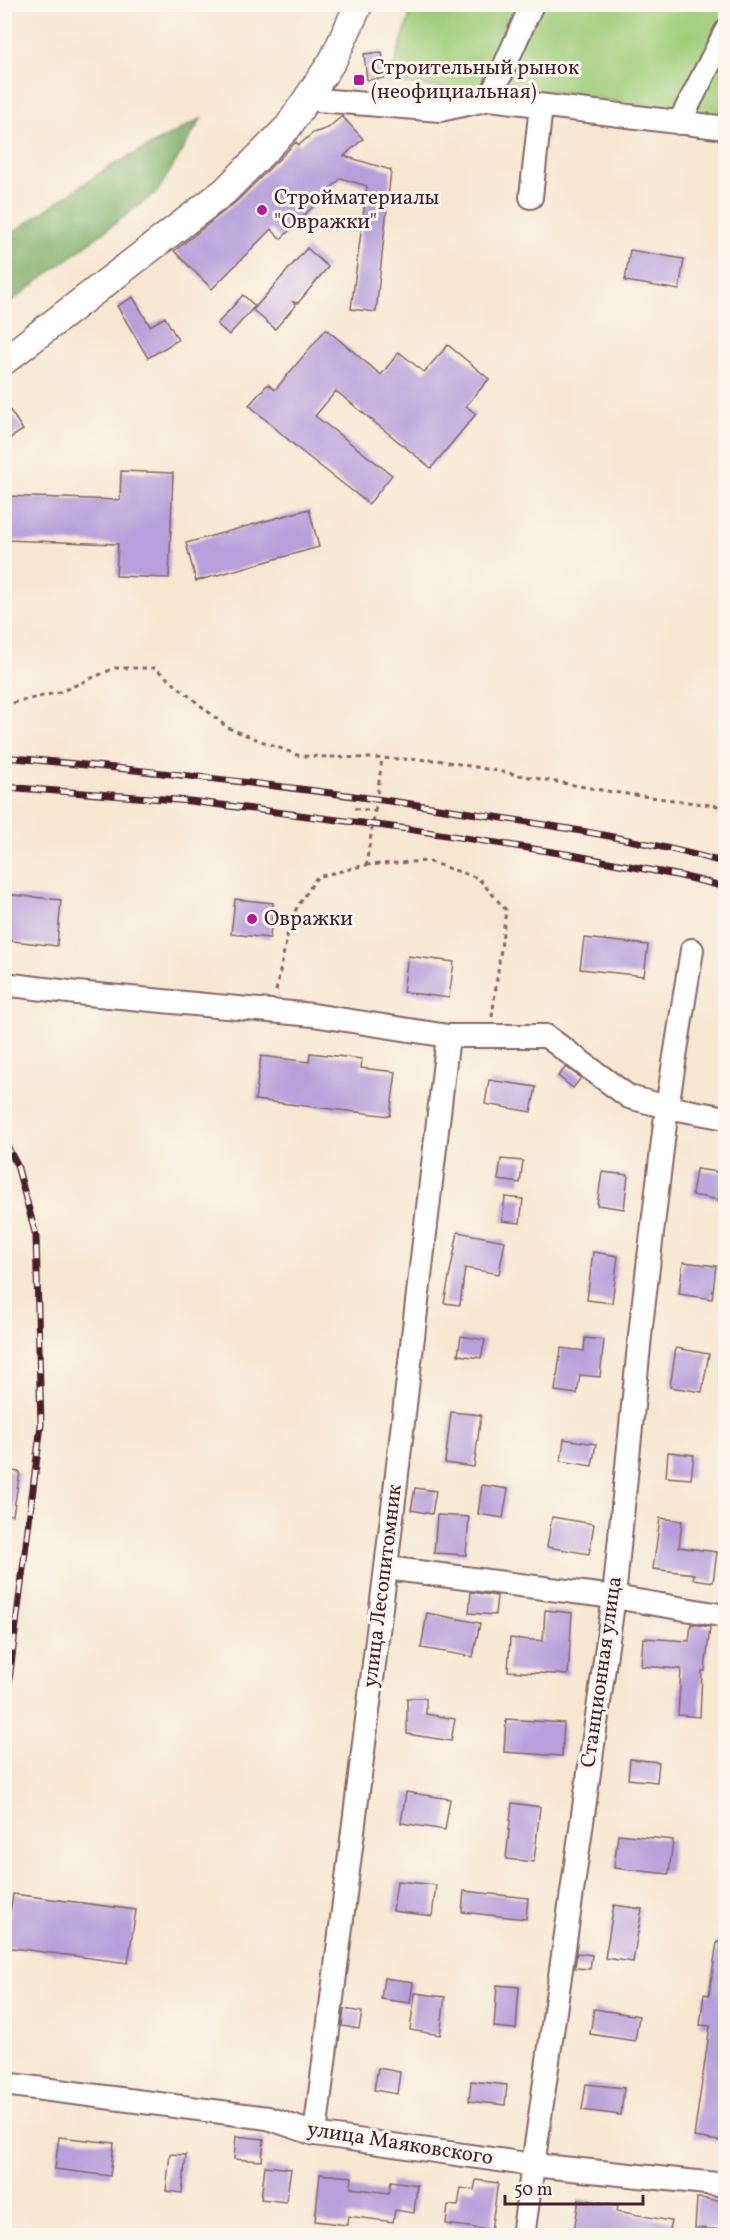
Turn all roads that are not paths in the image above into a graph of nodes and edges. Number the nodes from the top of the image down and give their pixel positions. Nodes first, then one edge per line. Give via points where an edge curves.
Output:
1 (359, 4) edge
2 (532, 4) edge
3 (726, 31) edge
4 (306, 99) junction
5 (490, 99) junction
6 (541, 106) junction
7 (680, 123) junction
8 (726, 128) edge
9 (531, 197) dead end
10 (4, 362) edge
11 (692, 950) dead end
12 (4, 984) edge
13 (448, 1036) junction
14 (667, 1107) junction
15 (726, 1118) edge
16 (386, 1568) junction
17 (614, 1597) junction
18 (726, 1616) edge
19 (4, 2084) edge
20 (315, 2134) junction
21 (533, 2165) junction
22 (726, 2186) edge
23 (523, 2235) edge

1 - 4 main road via 333,60
2 - 5 street
3 - 7 street
4 - 5 street via 440,110
4 - 10 main road via 288,127 225,191
5 - 6 street
6 - 7 street
6 - 9 street
7 - 8 street
11 - 14 street, Станционная улица
12 - 13 street via 313,1015
13 - 14 street via 546,1036 629,1097
13 - 16 street, улица Лесопитомник
14 - 15 street
14 - 17 street, Станционная улица
16 - 17 street
16 - 20 street, улица Лесопитомник
17 - 18 street
17 - 21 street, Станционная улица
19 - 20 street, улица Маяковского via 268,2118
20 - 21 street, улица Маяковского
21 - 22 street, улица Маяковского
21 - 23 street, Станционная улица

